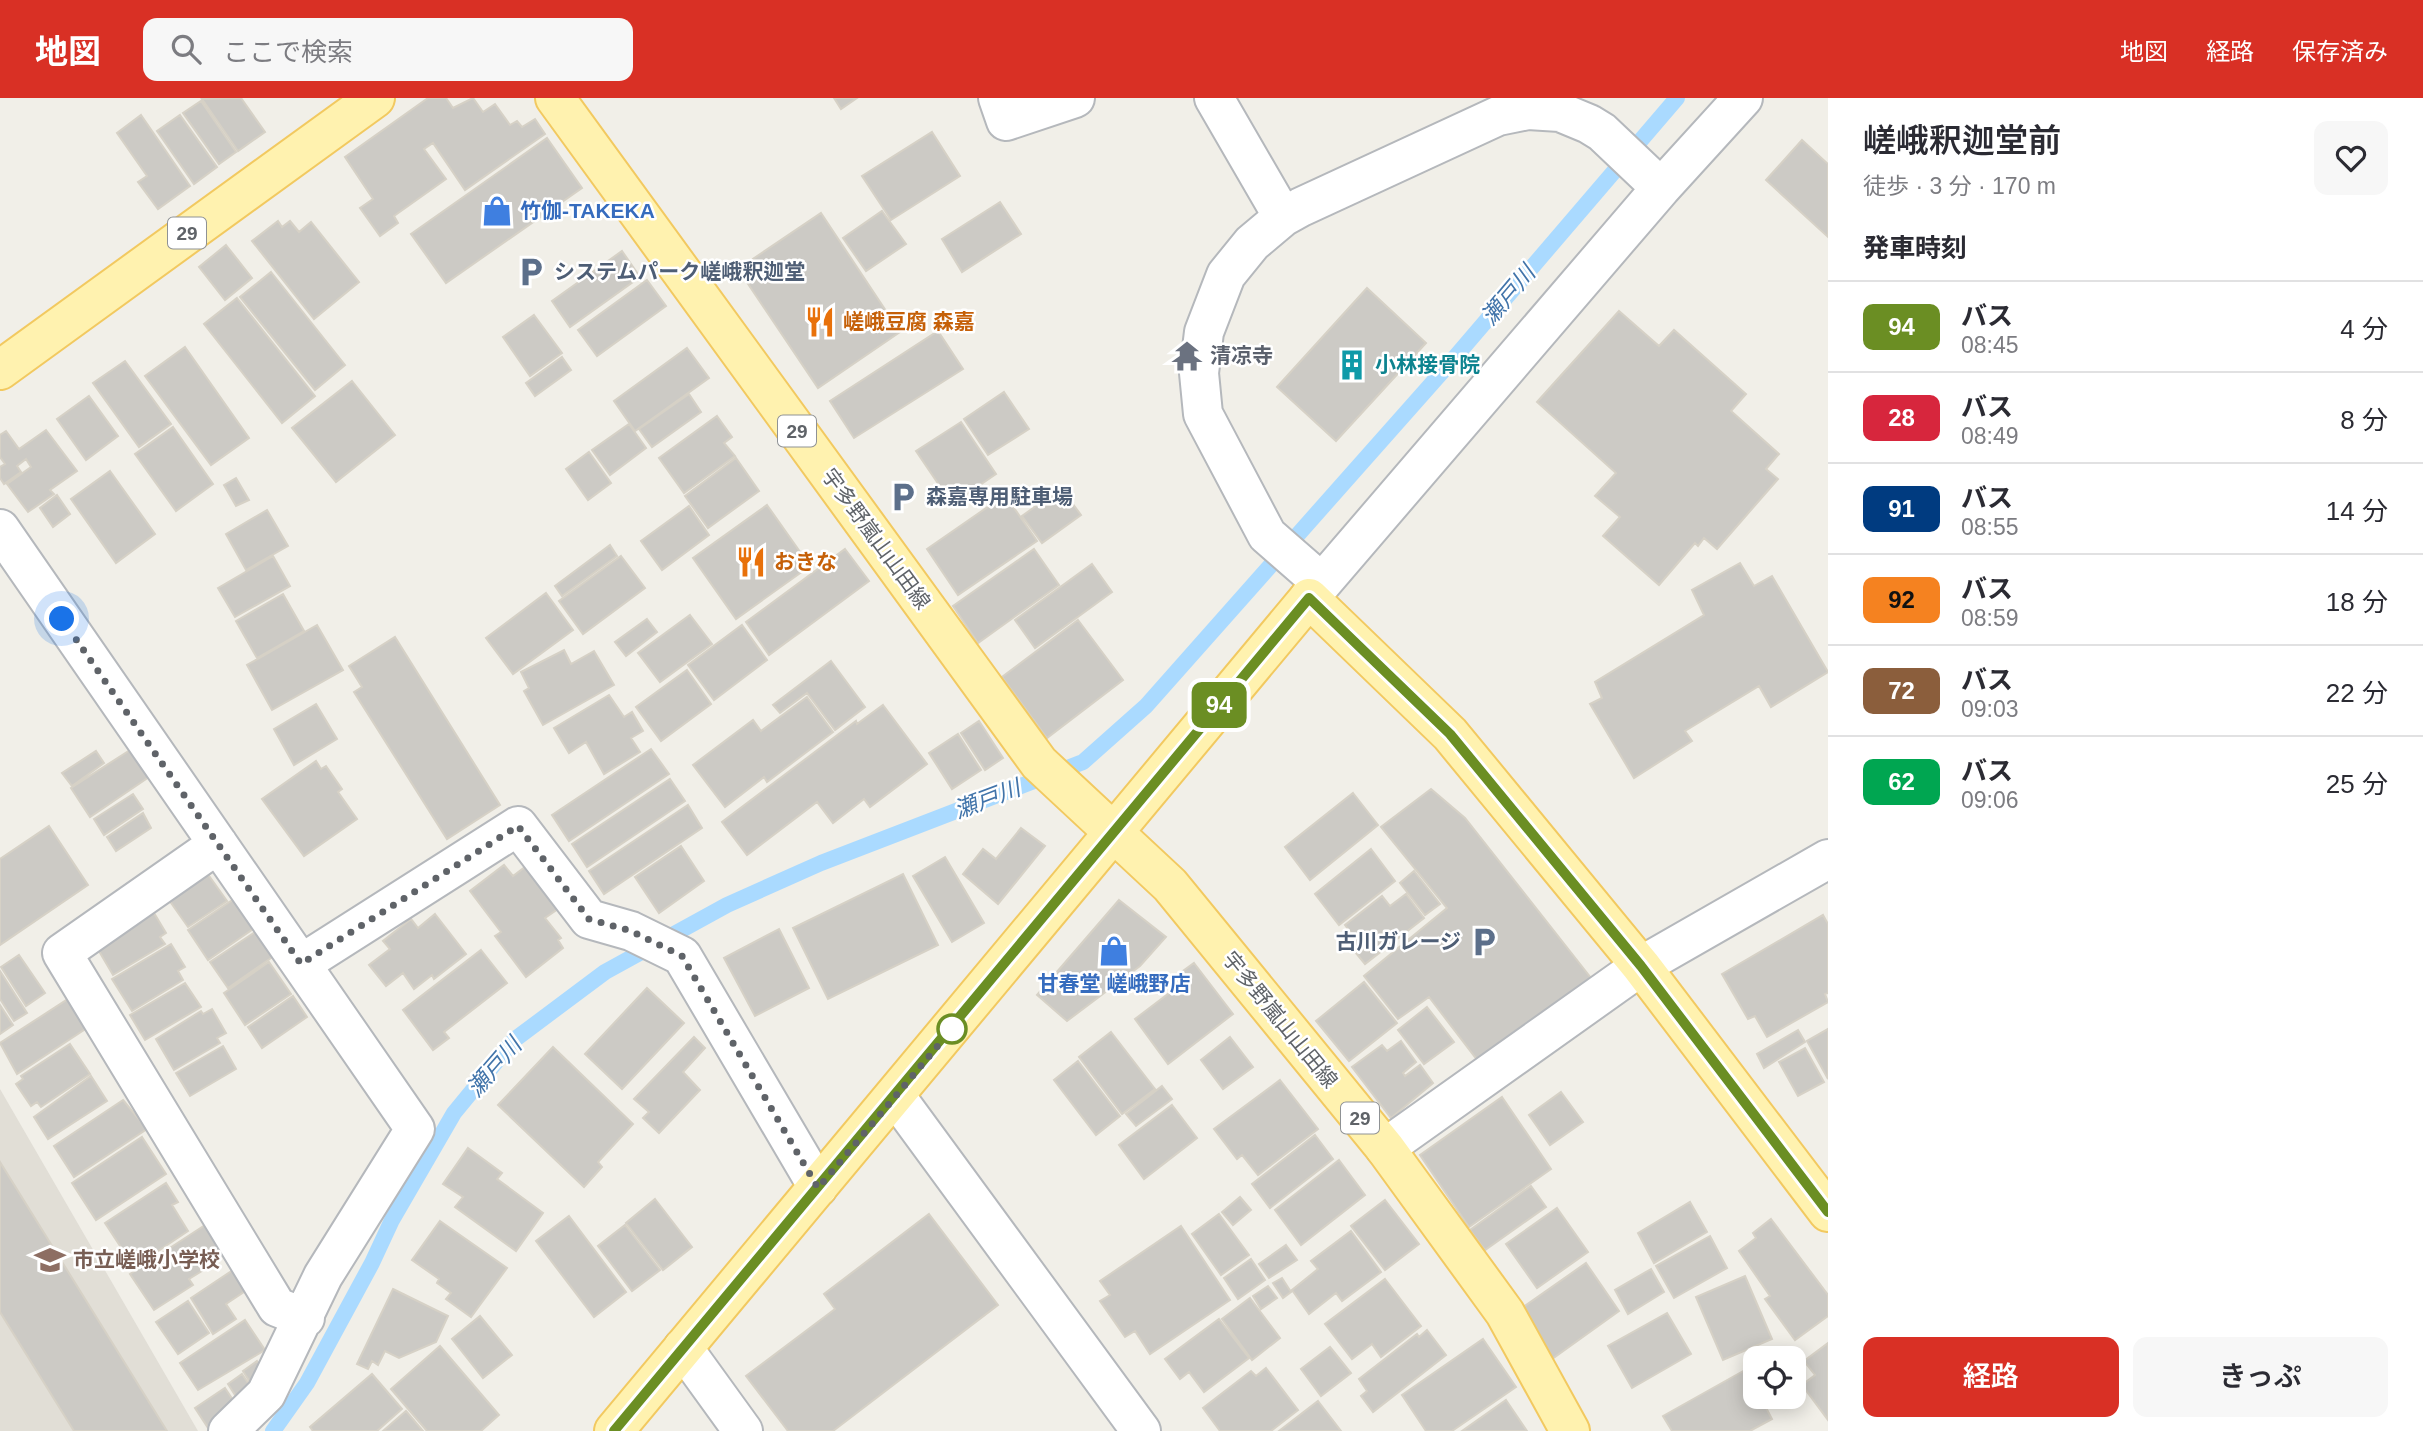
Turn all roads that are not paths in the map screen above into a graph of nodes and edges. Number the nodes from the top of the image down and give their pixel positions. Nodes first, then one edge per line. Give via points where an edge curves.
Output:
1 (375, 98) edge
2 (555, 98) edge
3 (998, 98) edge
4 (1075, 98) edge
5 (1214, 98) edge
6 (1743, 98) edge
7 (1652, 179) junction
8 (1283, 217) junction
9 (0, 370) edge
10 (0, 530) edge
11 (1310, 582) junction
12 (1113, 831) junction
13 (218, 844) junction
14 (1828, 859) edge
15 (301, 964) junction
16 (1641, 966) junction
17 (896, 1097) junction
18 (1385, 1148) junction
19 (818, 1188) junction
20 (1828, 1212) edge
21 (305, 1318) junction
22 (683, 1348) junction
23 (612, 1426) edge
24 (228, 1431) edge
25 (743, 1431) edge
26 (1141, 1431) edge
27 (1570, 1431) edge

1 - 9 main road, 29
2 - 12 main road, 宇多野嵐山山田線 / 29 via 1039,763
3 - 4 street via 1006,121
5 - 8 street
6 - 7 street
7 - 8 street via 1602,132 1560,112 1512,111
7 - 11 street
8 - 11 street via 1252,243 1226,275 1203,332 1199,373 1203,414 1267,535
10 - 13 street
11 - 12 main road
11 - 16 main road via 1450,734
12 - 17 main road
12 - 18 main road, 宇多野嵐山山田線 / 29 via 1170,885
13 - 15 street
13 - 21 street via 62,953 277,1307
14 - 16 street
15 - 19 street via 518,826 589,919 631,931 682,956
15 - 21 street via 415,1129 323,1276
16 - 18 street
16 - 20 main road
17 - 19 main road
17 - 26 street
18 - 27 main road, 宇多野嵐山山田線 / 29 via 1505,1312
19 - 22 main road
21 - 24 street via 266,1394
22 - 23 main road
22 - 25 street

